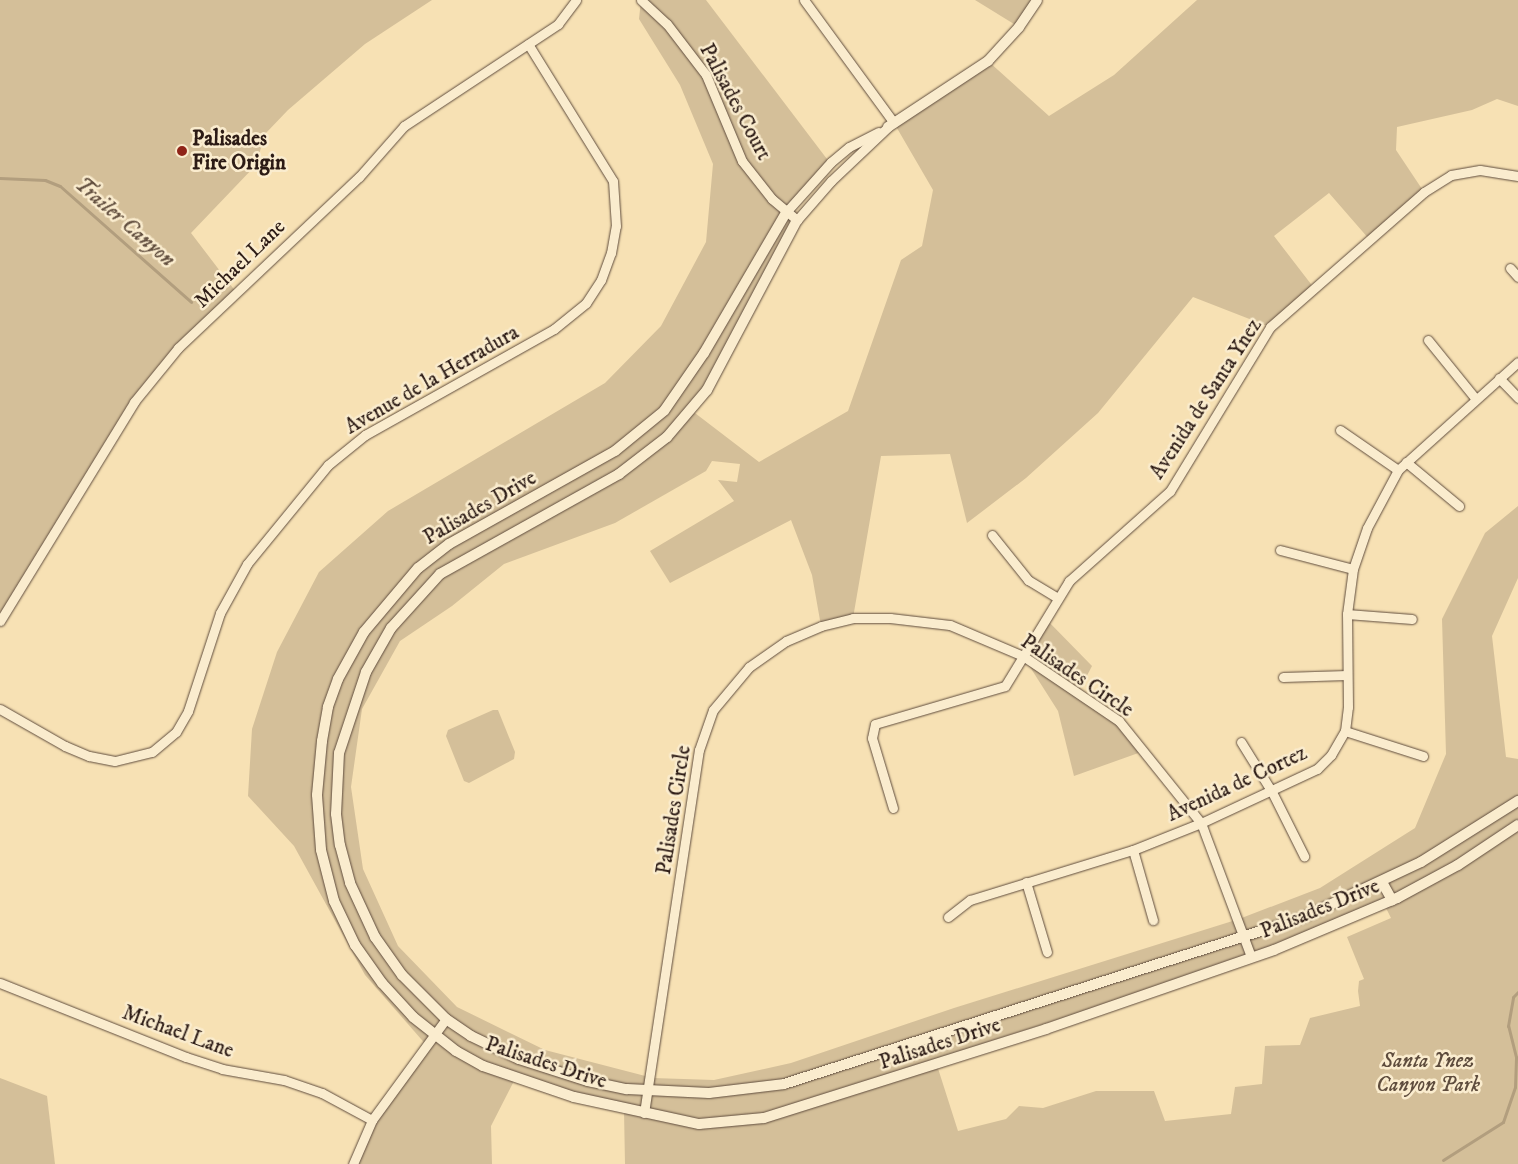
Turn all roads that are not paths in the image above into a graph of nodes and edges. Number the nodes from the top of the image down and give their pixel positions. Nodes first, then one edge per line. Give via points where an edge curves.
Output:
1 (576, 0) edge
2 (641, 0) edge
3 (804, 0) edge
4 (1037, 0) edge
5 (528, 44) junction
6 (891, 125) junction
7 (1518, 176) edge
8 (787, 211) junction
9 (797, 220) junction
10 (1510, 268) dead end
11 (1518, 277) edge
12 (1428, 340) dead end
13 (1518, 362) edge
14 (1499, 378) junction
15 (1475, 398) junction
16 (1518, 398) edge
17 (1340, 430) dead end
18 (1406, 462) junction
19 (1398, 470) junction
20 (1459, 506) dead end
21 (992, 535) dead end
22 (1280, 550) dead end
23 (1353, 569) junction
24 (1058, 598) junction
25 (1347, 614) junction
26 (1412, 619) dead end
27 (0, 622) edge
28 (1023, 656) junction
29 (1347, 675) junction
30 (1283, 677) dead end
31 (0, 709) edge
32 (1345, 731) junction
33 (1241, 742) dead end
34 (1423, 756) dead end
35 (1272, 792) junction
36 (1518, 801) edge
37 (893, 808) dead end
38 (1201, 823) junction
39 (1518, 825) edge
40 (1133, 850) junction
41 (1304, 856) dead end
42 (1026, 882) junction
43 (1382, 882) junction
44 (1392, 900) junction
45 (948, 916) dead end
46 (1153, 920) dead end
47 (1245, 936) junction
48 (1047, 952) dead end
49 (1251, 957) junction
50 (0, 983) edge
51 (446, 1019) junction
52 (435, 1035) junction
53 (649, 1090) junction
54 (644, 1113) junction
55 (372, 1120) junction
56 (352, 1164) edge

1 - 5 street, Michael Lane via 558,24
2 - 8 street, Palisades Court via 690,51 706,75 742,160 772,199
3 - 6 street
4 - 6 street, Palisades Drive via 1019,27 988,61
5 - 27 street, Michael Lane via 404,126 358,177 154,374
5 - 31 street, Avenue de la Herradura via 613,181 616,226 611,253 586,303 554,329 365,436 328,465 247,564 220,613 188,712 176,732 152,752 115,761 89,756
6 - 8 street, Palisades Drive via 849,147
6 - 9 street, Palisades Drive via 831,181
7 - 24 street, Avenida de Santa Ynez via 1480,170 1451,175 1424,192 1270,327 1170,491 1070,581
8 - 9 street, Palisades Court
8 - 52 street, Palisades Drive via 704,353 664,411 615,451 449,544 418,568 364,632 338,680 328,707 317,795 320,841 327,875 344,923 368,964 397,1000
9 - 51 street, Palisades Drive via 707,390 667,437 620,474 440,574 391,628 366,672 339,753 336,814 340,844 350,883 375,936 402,975
10 - 11 street
12 - 15 street
13 - 14 street, Avenida de Cortez
14 - 15 street, Avenida de Cortez
14 - 16 street
15 - 18 street, Avenida de Cortez
17 - 19 street
18 - 19 street, Avenida de Cortez
18 - 20 street
19 - 23 street, Avenida de Cortez via 1367,528
21 - 24 street via 1028,580
22 - 23 street
23 - 25 street, Avenida de Cortez
24 - 28 street, Avenida de Santa Ynez
25 - 26 street
25 - 29 street, Avenida de Cortez
28 - 37 street, Avenida de Santa Ynez via 1005,686 876,724 872,738
28 - 38 street, Palisades Circle via 1119,720
28 - 53 street, Palisades Circle via 950,625 890,618 852,618 821,626 786,641 750,667 713,710 699,750
29 - 30 street
29 - 32 street, Avenida de Cortez
32 - 34 street
32 - 35 street, Avenida de Cortez via 1331,755 1317,769
33 - 35 street
35 - 38 street, Avenida de Cortez
35 - 41 street
36 - 43 street, Palisades Drive via 1473,831
38 - 40 street, Avenida de Cortez
38 - 47 street, Palisades Circle
39 - 44 street, Palisades Drive via 1458,865
40 - 42 street, Avenida de Cortez
40 - 46 street
42 - 45 street, Avenida de Cortez via 970,900
42 - 48 street
43 - 44 street
43 - 47 street, Palisades Drive via 1304,917
44 - 49 street, Palisades Drive
47 - 49 street, Palisades Circle
47 - 53 street, Palisades Drive via 784,1084 709,1093
49 - 54 street, Palisades Drive via 1037,1032 764,1118 699,1124
50 - 55 street, Michael Lane via 186,1057 222,1069 284,1080 322,1093
51 - 52 street
51 - 53 street, Palisades Drive via 470,1036 519,1059 588,1081
52 - 54 street, Palisades Drive via 483,1066 574,1096
52 - 55 street via 398,1080
53 - 54 street, Palisades Circle
55 - 56 street

